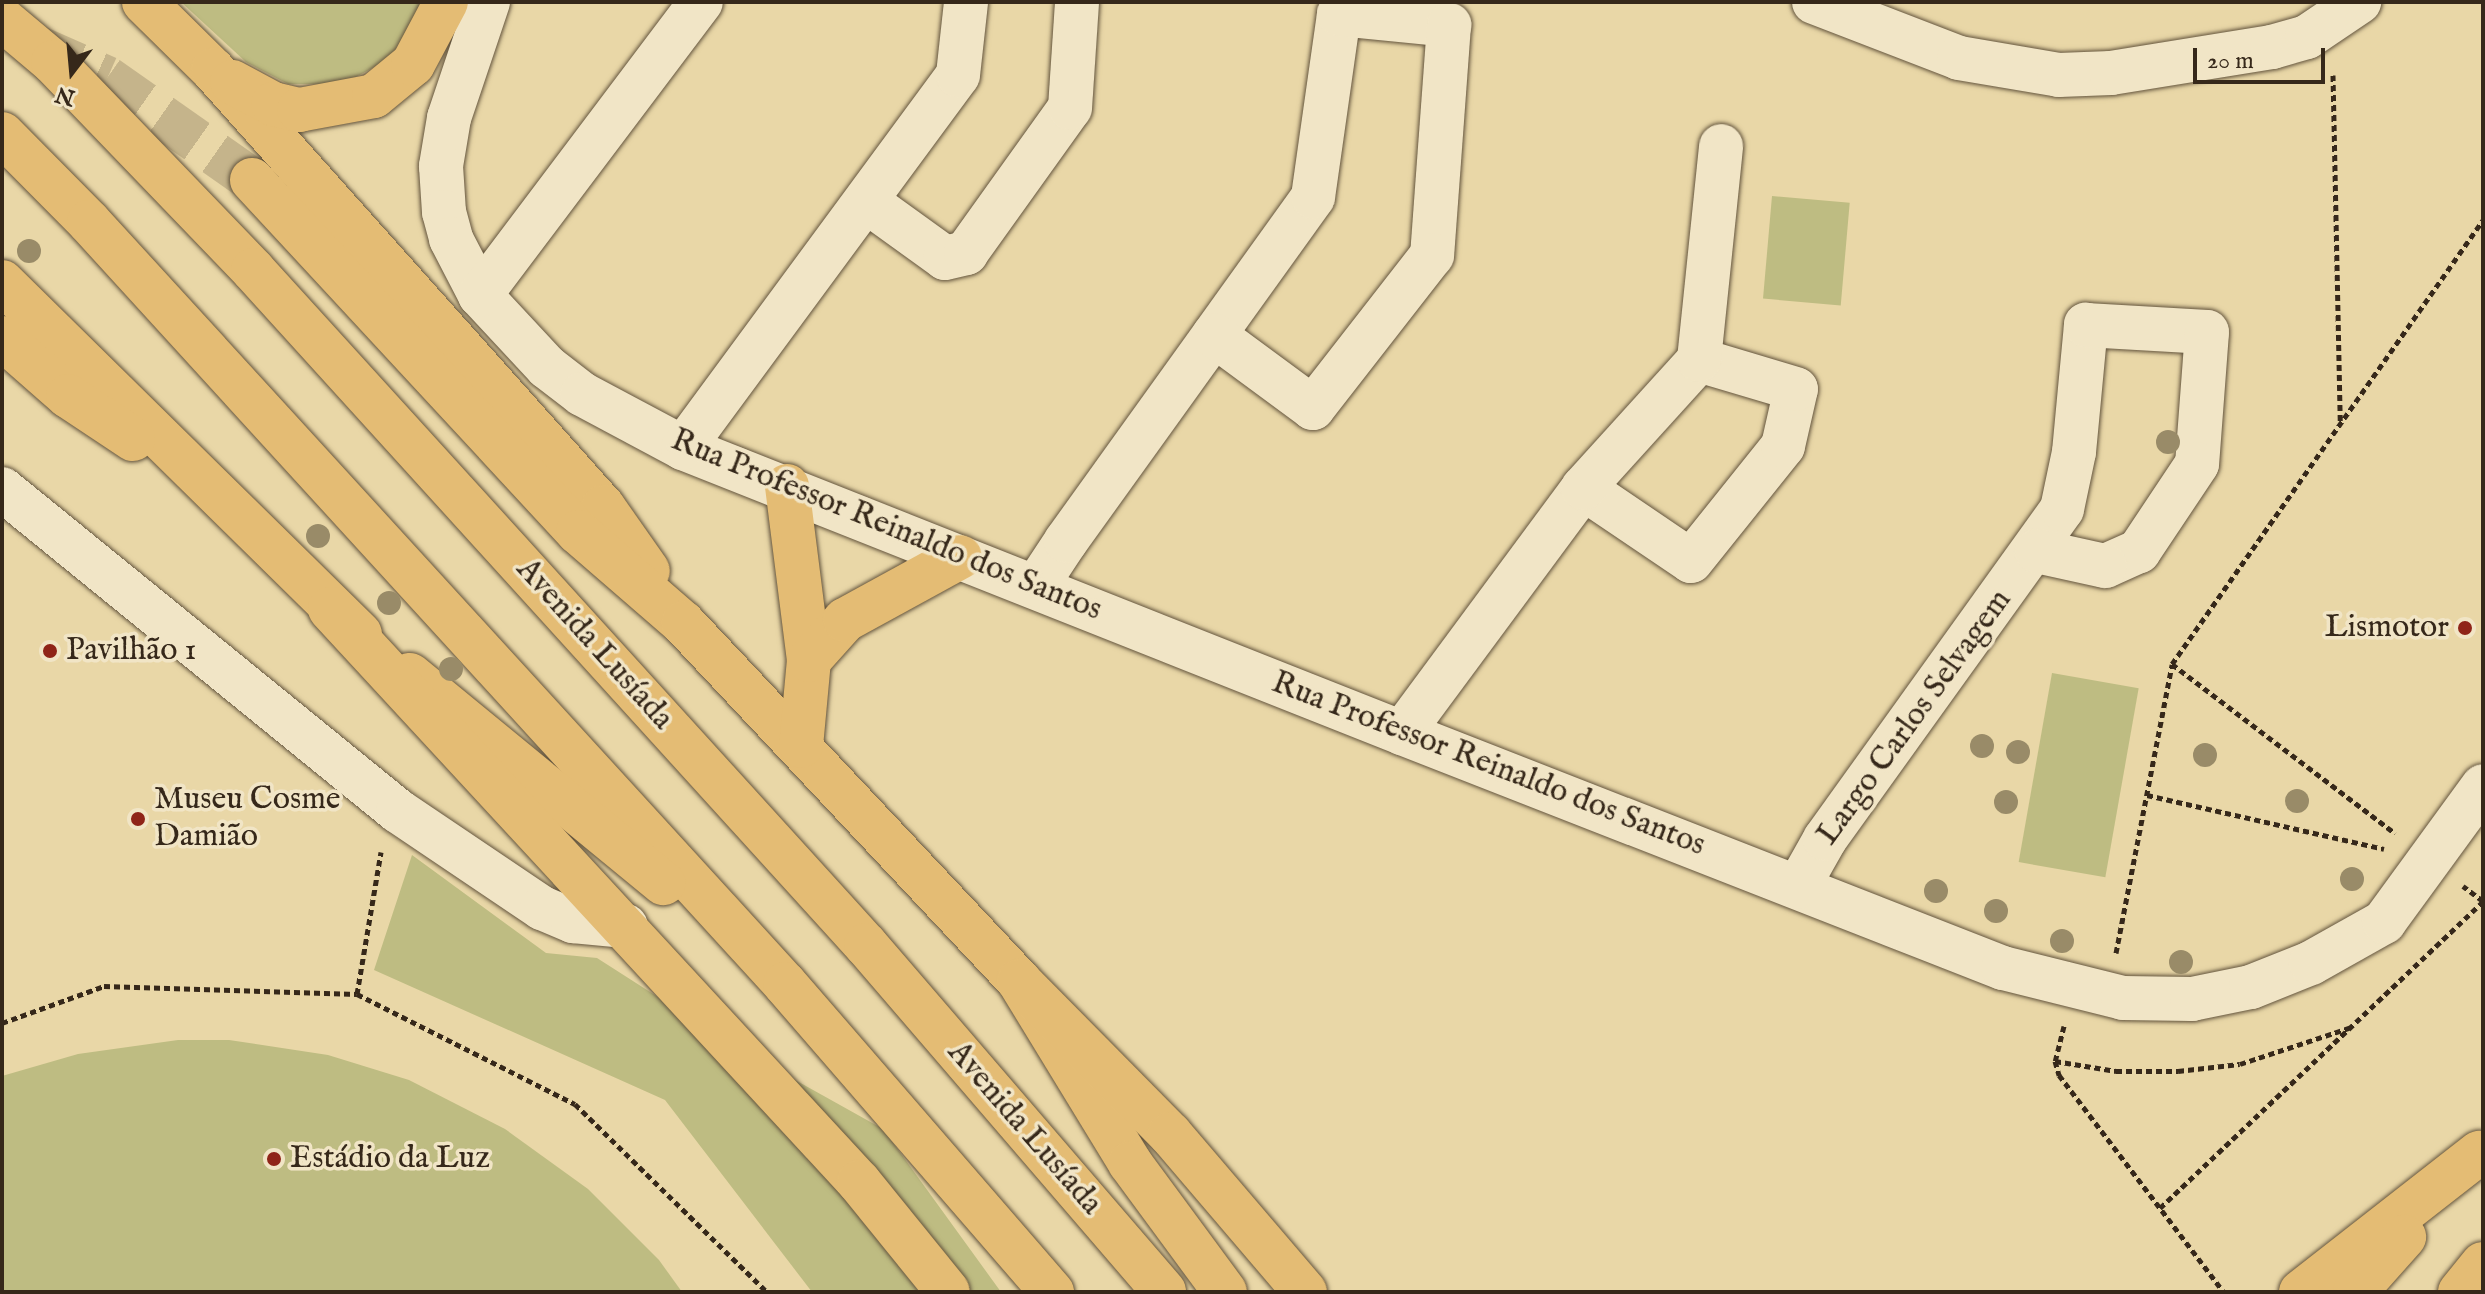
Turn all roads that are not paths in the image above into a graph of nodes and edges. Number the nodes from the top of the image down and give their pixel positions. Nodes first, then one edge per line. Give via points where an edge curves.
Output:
1 (144, 2) edge
2 (446, 2) edge
3 (488, 2) edge
4 (701, 2) edge
5 (966, 2) edge
6 (1077, 2) edge
7 (1814, 2) edge
8 (2359, 2) edge
9 (2, 19) edge
10 (213, 70) junction
11 (2, 134) edge
12 (1721, 146) dead end
13 (252, 180) tunnel mouth
14 (866, 201) junction
15 (2, 282) edge
16 (480, 295) junction
17 (1214, 335) junction
18 (2, 338) edge
19 (1699, 360) junction
20 (683, 448) junction
21 (787, 486) junction
22 (1583, 488) junction
23 (2, 489) edge
24 (211, 490) junction
25 (2037, 551) junction
26 (960, 557) junction
27 (1037, 585) junction
28 (330, 609) junction
29 (683, 623) junction
30 (809, 660) junction
31 (1402, 733) junction
32 (801, 746) junction
33 (2483, 786) edge
34 (1798, 887) junction
35 (626, 926) junction
36 (1019, 981) junction
37 (785, 984) junction
38 (2481, 1150) edge
39 (2483, 1264) edge
40 (948, 1292) edge
41 (1052, 1292) edge
42 (1164, 1292) edge
43 (1225, 1292) edge
44 (1305, 1292) edge
45 (2301, 1292) edge
46 (2355, 1292) edge
47 (2460, 1292) edge

1 - 10 main road
2 - 10 main road via 413,64 384,90 349,105 299,110 273,104
3 - 16 street, Rua Professor Reinaldo dos Santos via 462,73 441,166 451,239
4 - 16 street
5 - 14 street via 958,75
6 - 14 street via 1070,108 966,253 945,258
7 - 8 street via 1959,58 2059,75 2111,73 2272,47 2307,37
9 - 42 main road, Avenida Lusíada via 53,62 295,316 866,945
10 - 29 main road via 603,507
11 - 37 main road via 89,222
12 - 19 street
13 - 29 main road via 578,532
14 - 20 street
15 - 24 main road
16 - 20 street, Rua Professor Reinaldo dos Santos via 514,336 582,394
17 - 17 street via 1313,408 1432,255 1449,25 1339,14 1313,197
17 - 27 street
18 - 24 main road via 68,396
19 - 22 street
19 - 22 street via 1796,389 1783,446 1691,561
20 - 21 street, Rua Professor Reinaldo dos Santos
21 - 26 street, Rua Professor Reinaldo dos Santos
21 - 30 main road
22 - 31 street
23 - 35 street via 398,811 542,908 573,921
24 - 28 main road
25 - 25 street, Largo Carlos Selvagem via 2062,509 2074,452 2086,325 2207,332 2197,464 2139,551 2105,566
25 - 34 street, Largo Carlos Selvagem via 1825,839
26 - 27 street, Rua Professor Reinaldo dos Santos
26 - 30 main road via 845,620
27 - 31 street, Rua Professor Reinaldo dos Santos
28 - 35 main road
28 - 37 main road
29 - 32 main road
30 - 32 main road
31 - 34 street, Rua Professor Reinaldo dos Santos
32 - 36 main road
33 - 34 street, Rua Professor Reinaldo dos Santos via 2384,922 2311,963 2251,987 2192,999 2108,994 2003,968
35 - 40 main road via 859,1182
36 - 43 main road via 1130,1163
36 - 44 main road via 1170,1134
37 - 41 main road
38 - 45 main road
38 - 46 main road
39 - 47 main road

